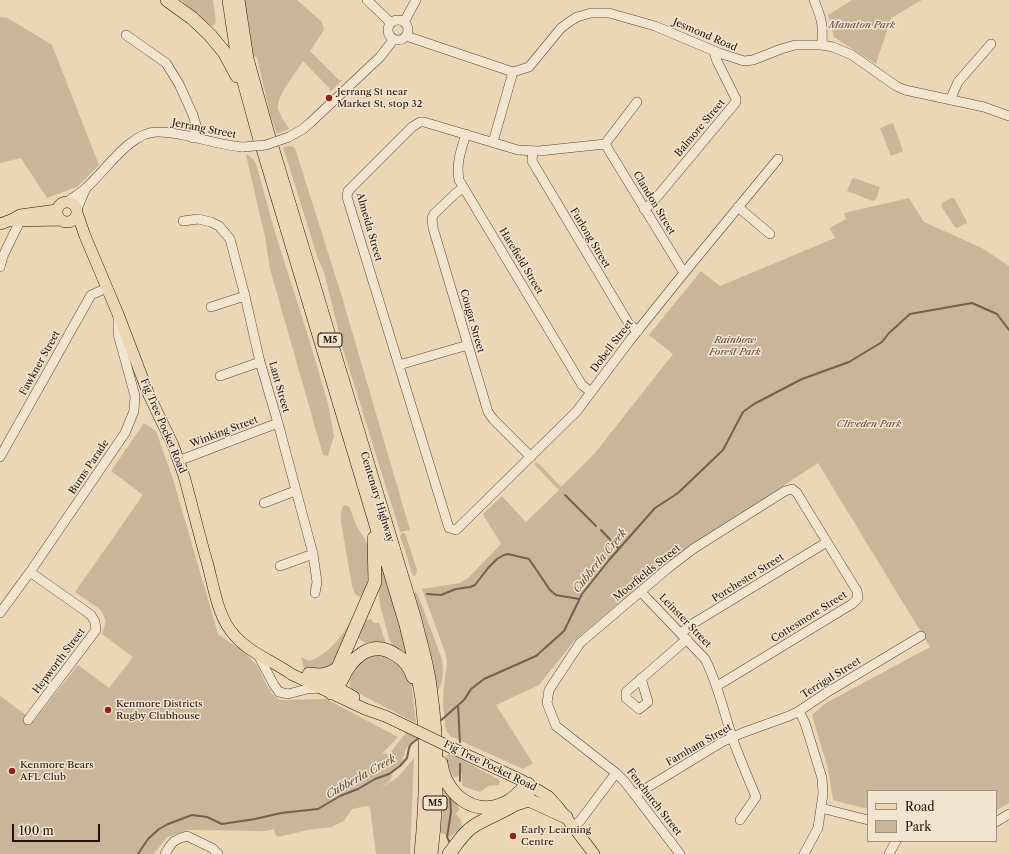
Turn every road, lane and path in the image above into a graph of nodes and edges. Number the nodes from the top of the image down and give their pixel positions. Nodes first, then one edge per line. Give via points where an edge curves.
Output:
1 (166, 0) edge
2 (229, 0) edge
3 (238, 0) edge
4 (367, 0) edge
5 (416, 0) edge
6 (814, 0) edge
7 (404, 22) junction
8 (390, 23) junction
9 (126, 35) dead end
10 (406, 36) junction
11 (394, 39) junction
12 (991, 44) dead end
13 (822, 45) junction
14 (716, 52) junction
15 (513, 72) junction
16 (248, 82) junction
17 (950, 100) junction
18 (637, 102) dead end
19 (1009, 116) edge
20 (466, 134) junction
21 (193, 138) junction
22 (493, 142) junction
23 (266, 144) junction
24 (605, 144) junction
25 (533, 151) junction
26 (778, 159) dead end
27 (86, 188) junction
28 (463, 188) junction
29 (67, 202) junction
30 (738, 207) junction
31 (644, 209) junction
32 (77, 211) junction
33 (61, 218) junction
34 (13, 220) edge
35 (183, 221) dead end
36 (770, 234) dead end
37 (85, 236) junction
38 (2, 258) edge
39 (0, 267) edge
40 (684, 273) junction
41 (106, 288) junction
42 (245, 296) junction
43 (210, 307) dead end
44 (118, 314) junction
45 (638, 331) junction
46 (468, 345) junction
47 (260, 362) junction
48 (399, 365) junction
49 (220, 376) dead end
50 (591, 392) junction
51 (278, 423) junction
52 (0, 457) edge
53 (530, 457) junction
54 (178, 461) junction
55 (362, 479) junction
56 (295, 490) junction
57 (785, 491) joint
58 (264, 503) dead end
59 (449, 528) joint
60 (827, 542) junction
61 (313, 554) junction
62 (280, 566) dead end
63 (30, 572) junction
64 (641, 592) junction
65 (316, 593) dead end
66 (0, 613) edge
67 (684, 636) junction
68 (921, 636) dead end
69 (257, 653) junction
70 (280, 666) junction
71 (338, 668) junction
72 (308, 674) junction
73 (641, 678) dead end
74 (270, 679) junction
75 (419, 684) junction
76 (717, 686) junction
77 (334, 688) junction
78 (547, 697) joint
79 (799, 711) junction
80 (429, 719) junction
81 (28, 720) dead end
82 (429, 735) junction
83 (732, 737) junction
84 (436, 752) junction
85 (616, 773) junction
86 (528, 784) junction
87 (635, 795) junction
88 (510, 807) junction
89 (821, 808) junction
90 (1009, 814) edge
91 (740, 820) dead end
92 (867, 820) edge
93 (997, 821) edge
94 (570, 822) junction
95 (895, 842) edge
96 (165, 854) edge
97 (218, 854) edge
98 (421, 854) edge
99 (431, 854) edge
100 (449, 854) edge
101 (594, 854) edge
102 (680, 854) edge
103 (804, 854) edge
104 (889, 854) edge

1 - 16 highway via 192,18 210,35 224,52 234,74
2 - 16 highway, M5 via 234,44
3 - 16 highway, M5
4 - 8 street
5 - 7 street
6 - 13 street via 823,26
7 - 8 street via 396,20
7 - 10 street via 408,28
8 - 11 street via 388,31
9 - 21 street via 166,64 194,115 196,125
10 - 11 street via 401,40
10 - 15 street
11 - 21 street, Jerrang Street, bridge via 380,57 310,123 289,137 266,145 243,147
12 - 17 street via 958,82
13 - 14 street, Jesmond Road via 796,45 744,61
13 - 17 street, Jesmond Road via 852,55 905,90
14 - 15 street, Jesmond Road via 640,21 609,13 592,13 576,17 569,22 559,30 529,67
14 - 31 street, Balmore Street via 717,60 736,102 652,203
15 - 22 street
16 - 23 highway, Centenary Highway / M5
17 - 19 street, Jesmond Road via 984,107
18 - 24 street
20 - 22 street, Almeida Street
20 - 28 street, Harefield Street via 457,170
20 - 48 street, Almeida Street via 420,122 348,191 347,197
21 - 27 street, Jerrang Street via 158,132 143,135 129,145
22 - 25 street, Almeida Street via 518,150
23 - 55 highway, Centenary Highway / M5
23 - 80 highway, Centenary Highway / M5 via 414,620 430,685
24 - 25 street, Almeida Street
24 - 31 street, Clandon Street
25 - 45 street, Furlong Street via 532,162 629,324
26 - 30 street, Dobell Street
27 - 29 street, Jerrang Street
27 - 32 street, Jerrang Street
28 - 46 street, Cougar Street via 434,214 432,226
28 - 50 street, Harefield Street via 582,385
29 - 32 main road via 73,204
29 - 33 main road via 60,204
30 - 36 street
30 - 40 street, Dobell Street
31 - 40 street, Clandon Street
32 - 33 main road via 77,216 72,221
32 - 37 main road, Fig Tree Pocket Road
33 - 34 main road
33 - 37 main road
34 - 38 street
35 - 42 street, Lant Street via 198,219 219,226 226,232
37 - 41 main road, Fig Tree Pocket Road
38 - 39 street
40 - 45 street, Dobell Street
41 - 44 main road, Fig Tree Pocket Road
41 - 52 street, Fawkner Street via 91,295
42 - 43 street
42 - 47 street, Lant Street
44 - 54 main road, Fig Tree Pocket Road
44 - 63 street, Burns Parade via 118,334 135,396 134,411 125,433
45 - 50 street, Dobell Street
46 - 48 street
46 - 53 street, Cougar Street via 488,412
47 - 49 street
47 - 51 street, Lant Street
48 - 59 street, Almeida Street
50 - 53 street, Dobell Street via 577,411
51 - 54 street, Winking Street
51 - 56 street, Lant Street
53 - 59 street, Dobell Street via 456,530
54 - 69 main road, Fig Tree Pocket Road via 224,619 234,636
55 - 71 highway via 374,538 375,582
55 - 75 highway, Centenary Highway / M5 via 406,625
56 - 58 street
56 - 61 street, Lant Street
57 - 60 street, Cottesmore Street via 792,489 797,493
57 - 64 street, Moorfields Street via 693,549
60 - 67 street, Porchester Street via 689,626
60 - 76 street, Cottesmore Street via 857,591 858,598
61 - 62 street
61 - 65 street, Lant Street
63 - 66 street, Burns Parade
63 - 81 street, Hepworth Street via 91,615 96,630
64 - 67 street, Leinster Street
64 - 78 street, Moorfields Street via 580,643
67 - 73 street, Porchester Street
67 - 76 street, Leinster Street via 705,659
68 - 79 street, Terrigal Street
69 - 70 main road, Fig Tree Pocket Road
69 - 74 street
70 - 72 main road, Fig Tree Pocket Road
70 - 74 street
70 - 77 main road, Fig Tree Pocket Road via 291,674
71 - 72 highway via 326,675
71 - 77 highway
72 - 77 main road, Fig Tree Pocket Road
74 - 77 street via 277,690 288,694 307,689
75 - 77 highway via 402,659 382,648 370,649 360,654 352,661
75 - 80 highway, Centenary Highway / M5
76 - 83 street, Leinster Street
77 - 86 main road, Fig Tree Pocket Road, bridge via 365,709 385,716
78 - 85 street, Fenchurch Street via 556,726
79 - 83 street, Farnham Street
79 - 89 street, Terrigal Street via 806,723 822,778
80 - 82 highway, Centenary Highway / M5
82 - 84 highway, Centenary Highway / M5
82 - 98 highway, Centenary Highway / M5
83 - 87 street, Farnham Street
83 - 91 street, Leinster Street via 756,797
84 - 86 highway via 451,790 463,801 476,806 491,807 503,804
84 - 99 highway, Centenary Highway / M5
85 - 87 street, Fenchurch Street
85 - 94 street via 580,821
86 - 88 highway via 528,793
86 - 94 main road, Fig Tree Pocket Road via 549,797
87 - 102 street, Fenchurch Street
88 - 94 highway via 531,800
88 - 100 highway via 470,829
89 - 92 street
89 - 103 street, Terrigal Street via 818,828
90 - 93 street
94 - 101 main road, Fig Tree Pocket Road
95 - 104 street
96 - 97 street via 174,840 187,836 212,848

